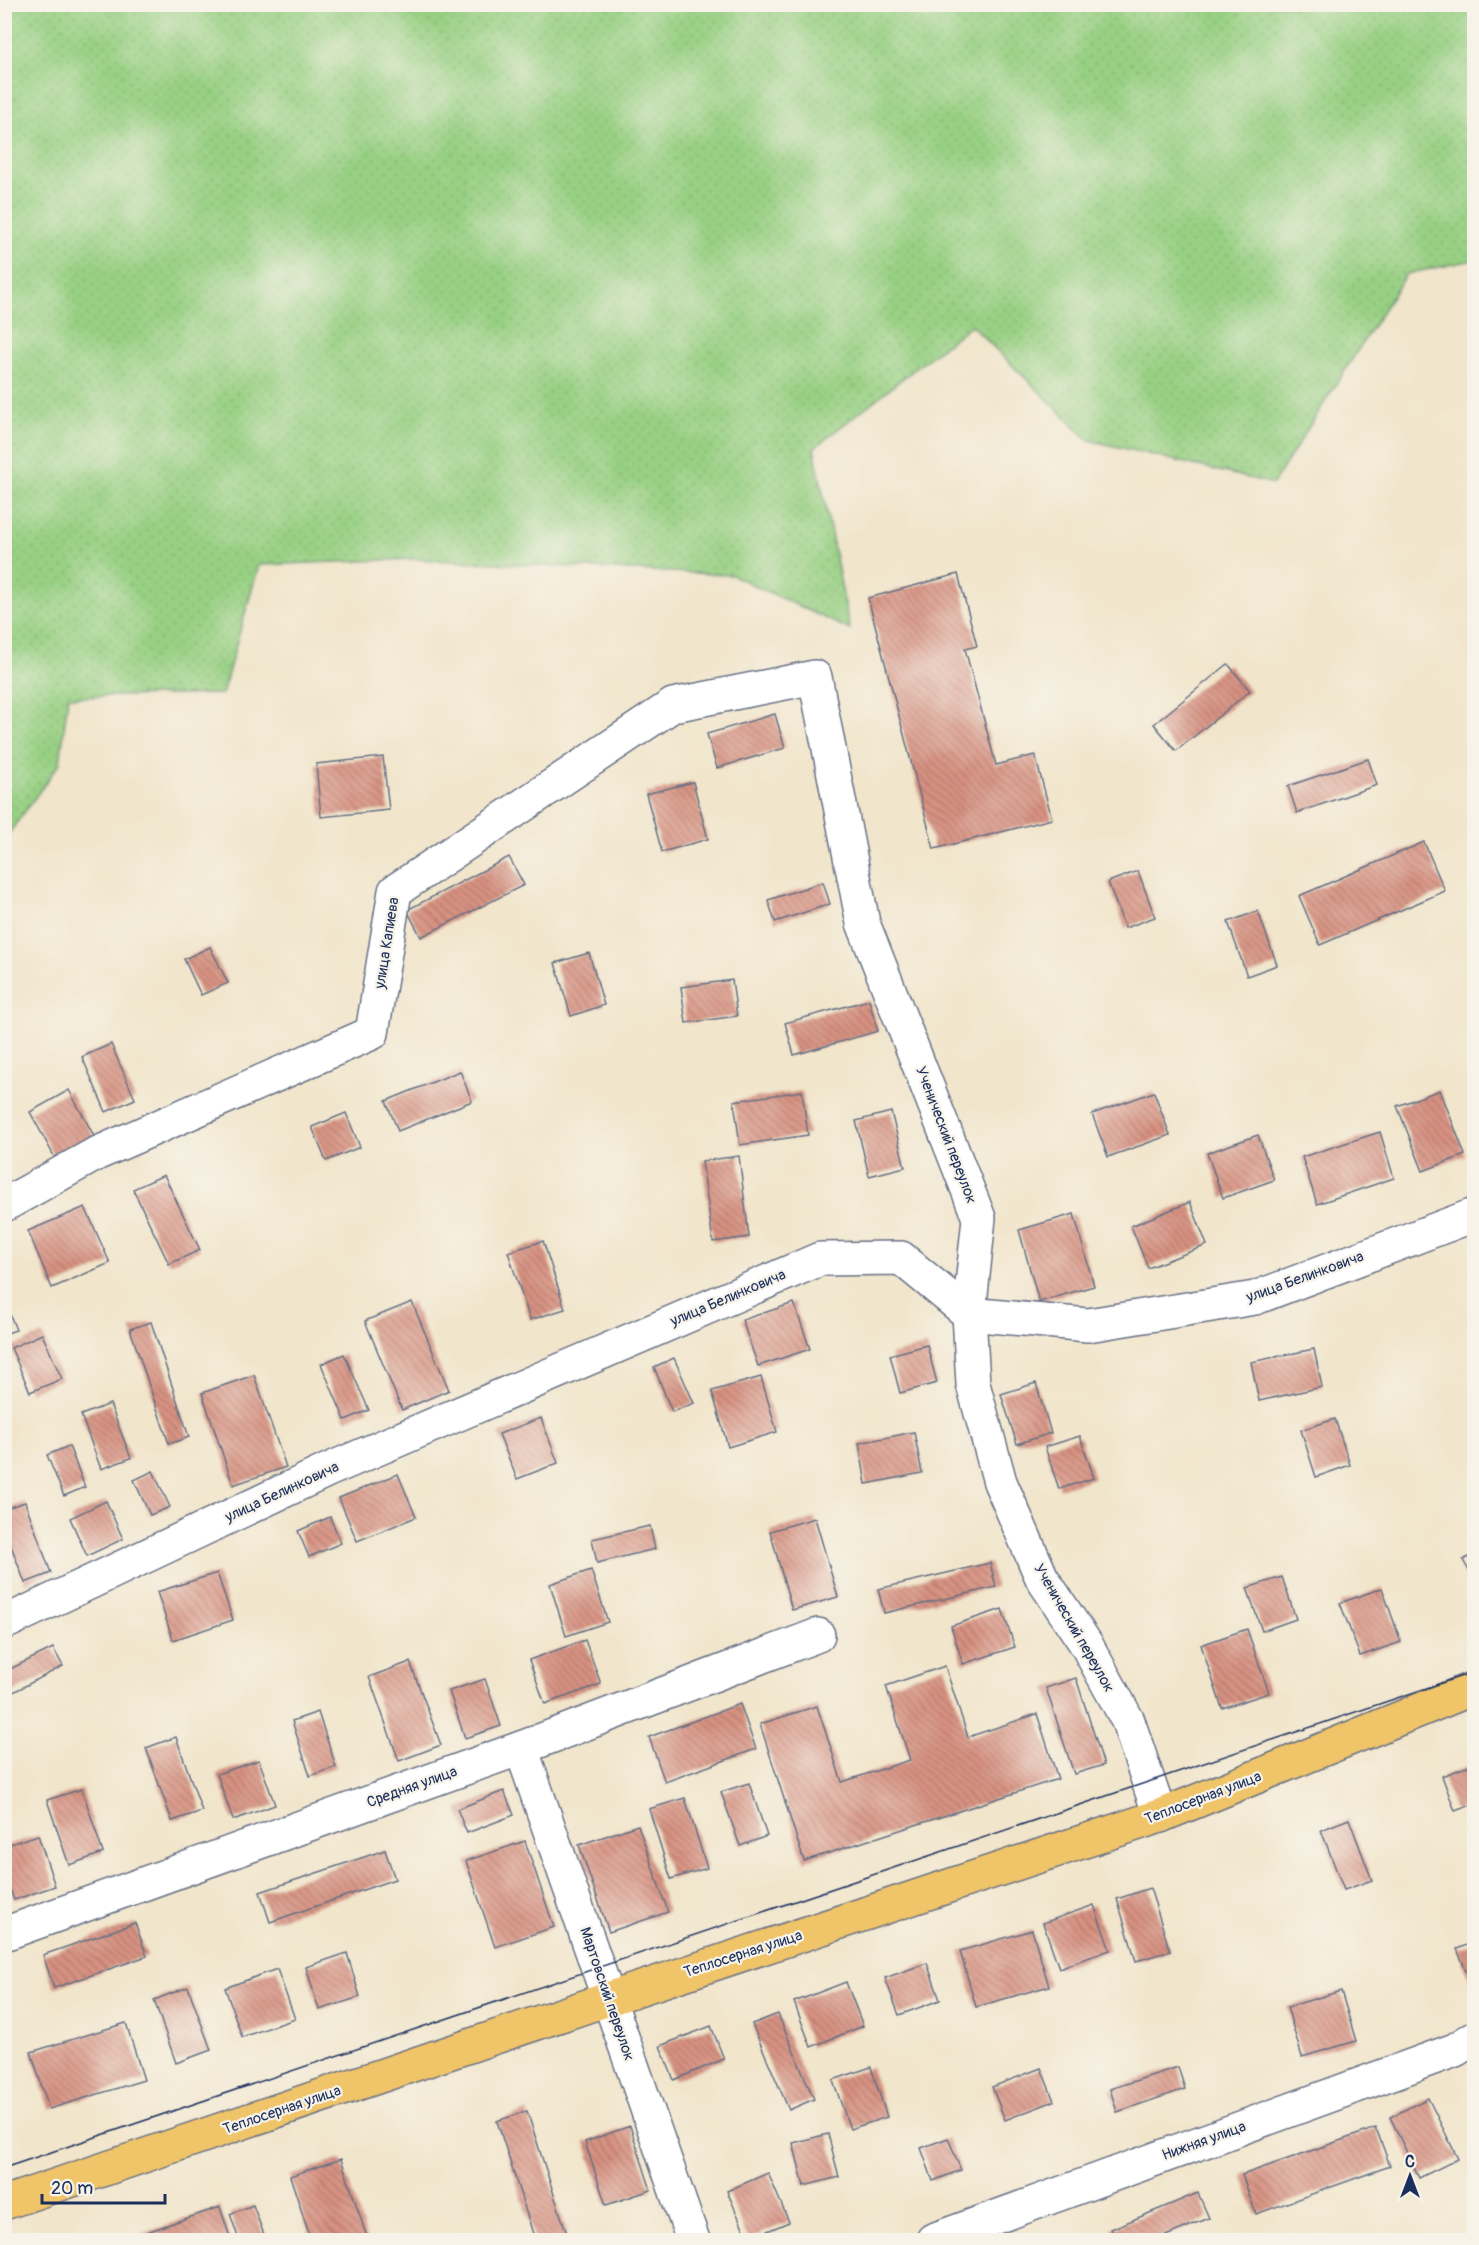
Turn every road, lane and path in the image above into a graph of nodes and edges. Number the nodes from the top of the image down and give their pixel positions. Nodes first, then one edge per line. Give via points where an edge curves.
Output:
1 (816, 677) joint
2 (4, 1205) edge
3 (1474, 1215) edge
4 (969, 1314) junction
5 (4, 1623) edge
6 (818, 1635) dead end
7 (1474, 1688) edge
8 (521, 1748) junction
9 (1160, 1816) junction
10 (4, 1934) edge
11 (608, 1999) junction
12 (1474, 2038) edge
13 (4, 2203) edge
14 (693, 2241) edge
15 (933, 2241) edge

1 - 2 street, улица Капиева via 673,705 395,891 372,1033 96,1154
1 - 4 street, Ученический переулок via 863,923 979,1218
3 - 4 street, улица Белинковича via 1255,1298 1088,1325
4 - 5 street, улица Белинковича via 901,1258 820,1259 328,1470
4 - 9 street, Ученический переулок via 974,1384 1000,1482 1042,1578 1086,1644 1128,1721
6 - 8 street, Средняя улица
7 - 9 main road, Теплосерная улица
8 - 10 street, Средняя улица
8 - 11 street, Мартовский переулок
9 - 11 main road, Теплосерная улица
11 - 13 main road, Теплосерная улица
11 - 14 street, Мартовский переулок
12 - 15 street, Нижняя улица via 1455,2050

